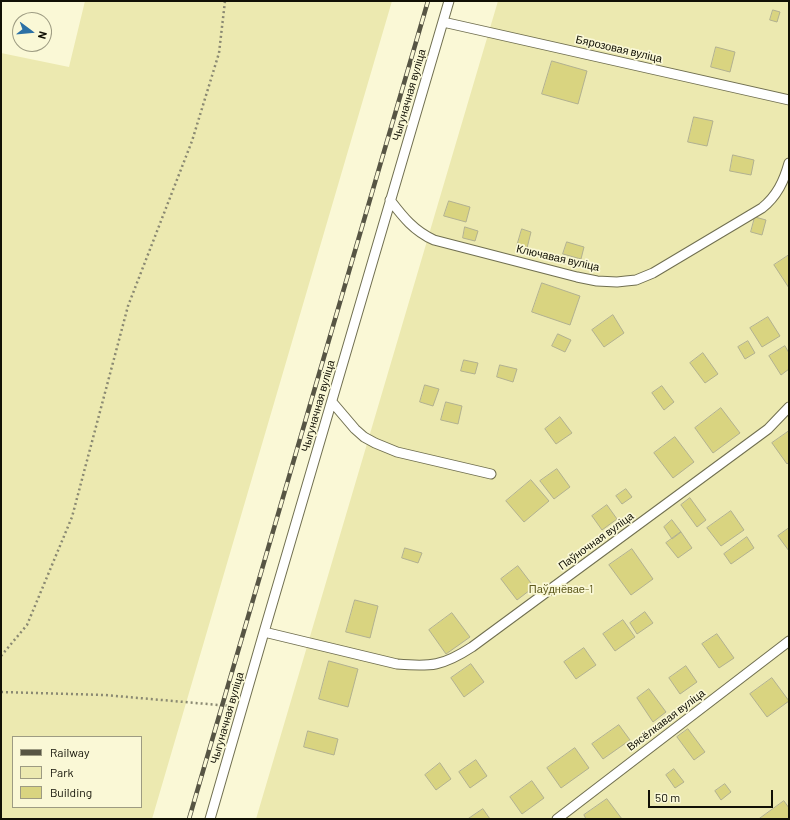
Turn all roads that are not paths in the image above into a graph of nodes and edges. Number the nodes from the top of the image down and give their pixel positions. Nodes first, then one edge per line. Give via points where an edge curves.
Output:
1 (449, 1) edge
2 (443, 22) junction
3 (789, 100) edge
4 (789, 163) edge
5 (390, 200) junction
6 (332, 402) junction
7 (789, 407) edge
8 (491, 474) dead end
9 (264, 632) junction
10 (789, 641) edge
11 (210, 819) edge
12 (557, 819) edge

1 - 2 lane, Чыгуначная вуліца
2 - 3 lane, Бярозовая вуліца
2 - 5 lane, Чыгуначная вуліца
4 - 5 lane, Ключавая вуліца via 780,187 762,208 653,273 636,280 621,282 587,279 434,240 408,223
5 - 6 lane, Чыгуначная вуліца
6 - 8 lane via 355,429 375,444 397,452
6 - 9 lane, Чыгуначная вуліца
7 - 9 lane, Паўночная вуліца via 768,429 472,647 447,662 414,666 397,664
9 - 11 lane, Чыгуначная вуліца
10 - 12 lane, Вясёлкавая вуліца

